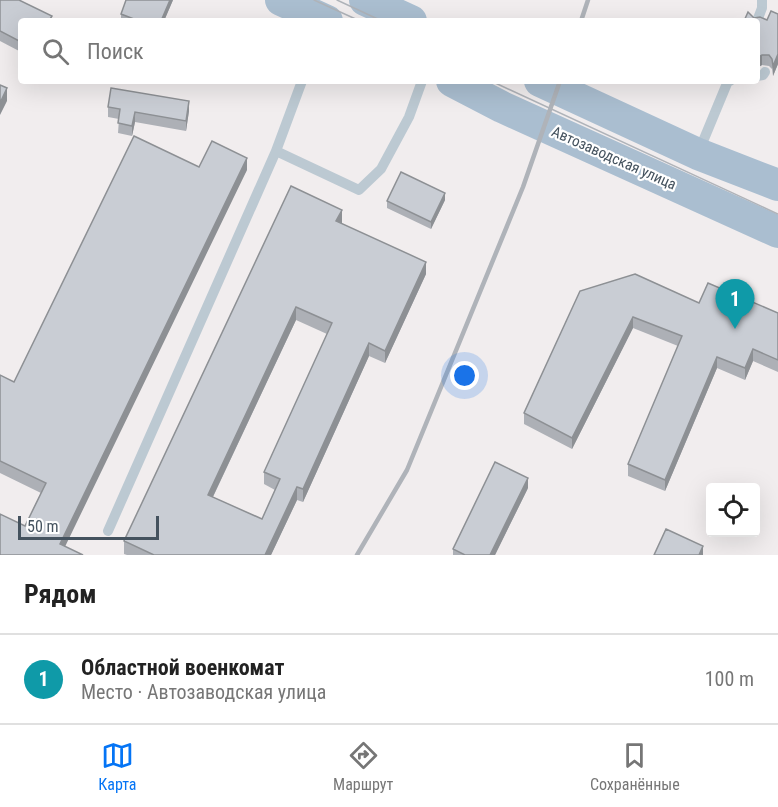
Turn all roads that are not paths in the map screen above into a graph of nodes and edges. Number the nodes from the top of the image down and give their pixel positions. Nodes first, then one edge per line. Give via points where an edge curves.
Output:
1 (281, 0) edge
2 (365, 0) edge
3 (762, 0) edge
4 (319, 18) edge
5 (404, 18) edge
6 (758, 18) edge
7 (301, 84) edge
8 (421, 84) edge
9 (458, 84) edge
10 (546, 84) edge
11 (728, 84) edge
12 (276, 151) junction
13 (698, 154) junction
14 (778, 185) edge
15 (778, 232) edge
16 (108, 531) dead end

1 - 4 main road
2 - 5 main road
3 - 6 lane
7 - 12 lane
8 - 12 lane via 409,117 381,169 359,190
9 - 15 main road, Автозаводская улица
10 - 13 main road
11 - 13 lane
12 - 16 lane
13 - 14 main road

